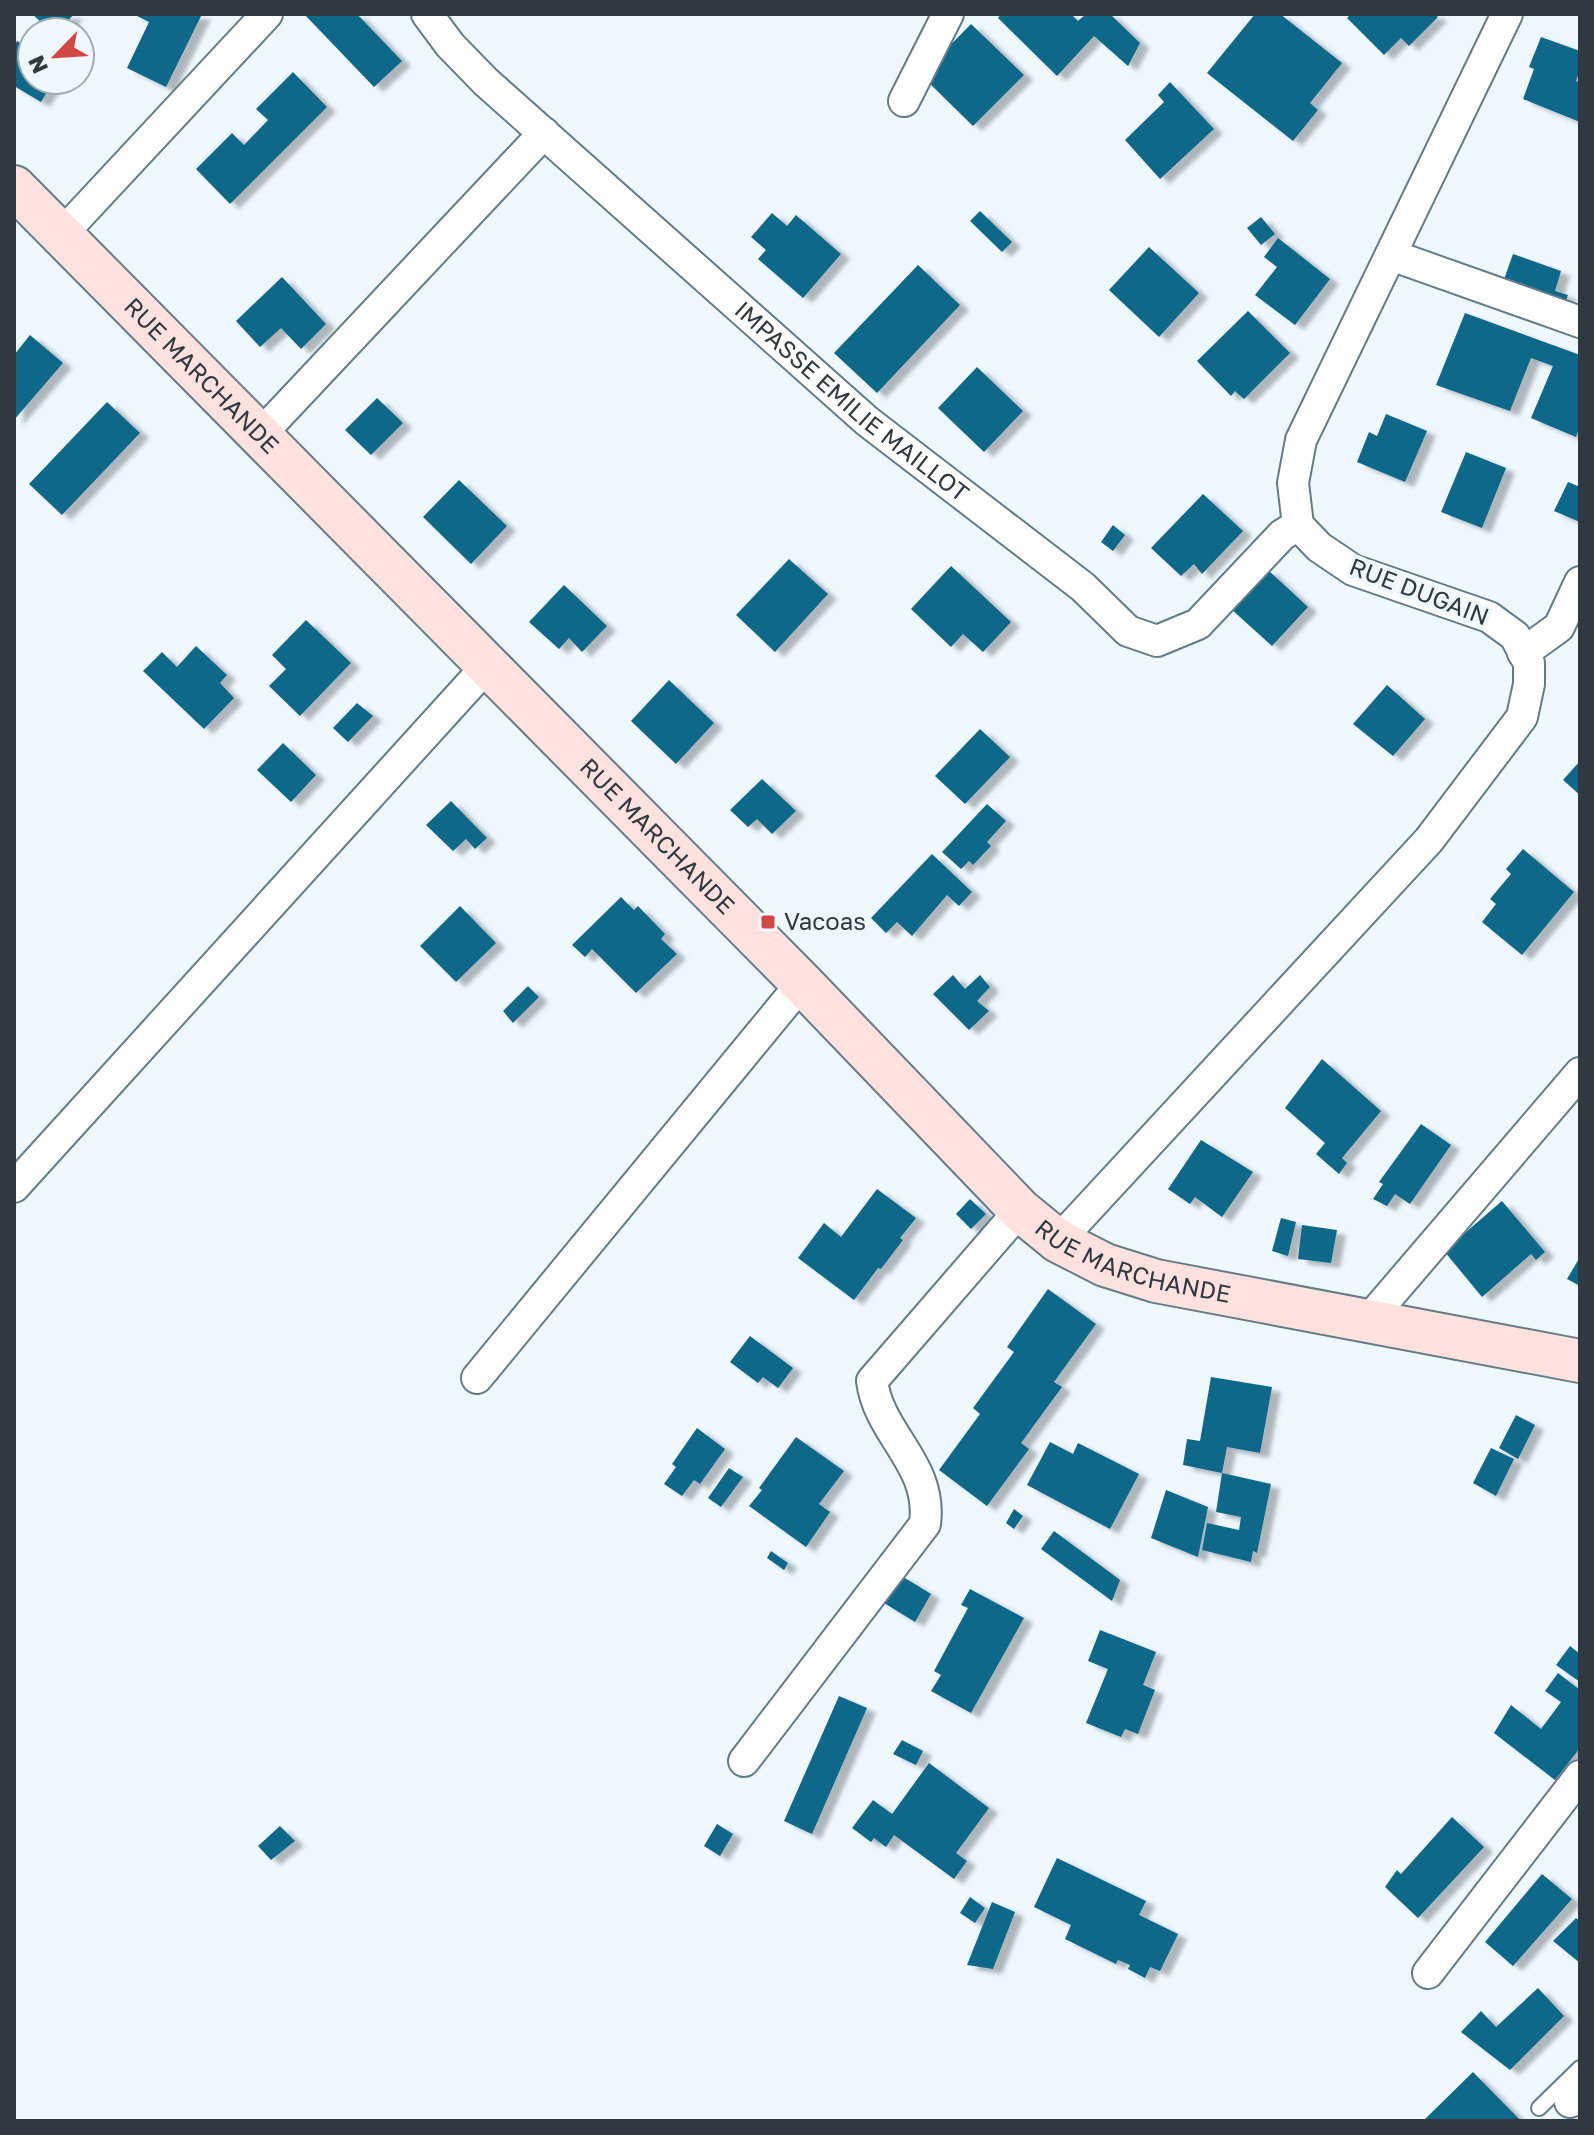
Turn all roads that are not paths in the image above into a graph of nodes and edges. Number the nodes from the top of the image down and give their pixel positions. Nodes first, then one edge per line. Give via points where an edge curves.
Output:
1 (267, 14) edge
2 (427, 14) edge
3 (948, 14) edge
4 (1507, 14) edge
5 (904, 101) dead end
6 (544, 133) junction
7 (14, 187) edge
8 (61, 235) junction
9 (1391, 255) junction
10 (1580, 322) edge
11 (259, 436) junction
12 (1298, 525) junction
13 (1580, 582) edge
14 (1523, 653) junction
15 (487, 666) junction
16 (802, 983) junction
17 (1580, 1073) edge
18 (14, 1187) edge
19 (1020, 1210) junction
20 (1058, 1241) junction
21 (1366, 1323) junction
22 (1580, 1361) edge
23 (477, 1378) dead end
24 (744, 1761) dead end
25 (1580, 1776) edge
26 (1428, 1973) dead end
27 (1580, 2068) edge
28 (1539, 2108) dead end

1 - 8 street
2 - 6 street, IMPASSE EMILIE MAILLOT via 486,82
3 - 5 street
4 - 9 street
6 - 11 street
6 - 12 street, IMPASSE EMILIE MAILLOT via 867,421 1083,587 1128,631 1157,641 1198,624 1282,535
7 - 8 main road, RUE MARCHANDE
8 - 11 main road, RUE MARCHANDE
9 - 10 street
9 - 12 street via 1301,440 1293,483
11 - 15 main road, RUE MARCHANDE
12 - 14 street, RUE DUGAIN via 1353,570 1489,617 1515,636
13 - 14 street via 1559,627
14 - 20 street via 1529,684 1522,717 1429,840
15 - 16 main road, RUE MARCHANDE
15 - 18 street
16 - 19 main road, RUE MARCHANDE
16 - 23 street
17 - 21 street
19 - 20 main road, RUE MARCHANDE
19 - 24 street via 872,1381 874,1397 920,1476 928,1504 925,1524
20 - 21 main road, RUE MARCHANDE via 1105,1265 1156,1281
21 - 22 main road, RUE MARCHANDE
25 - 26 street
27 - 28 lane

